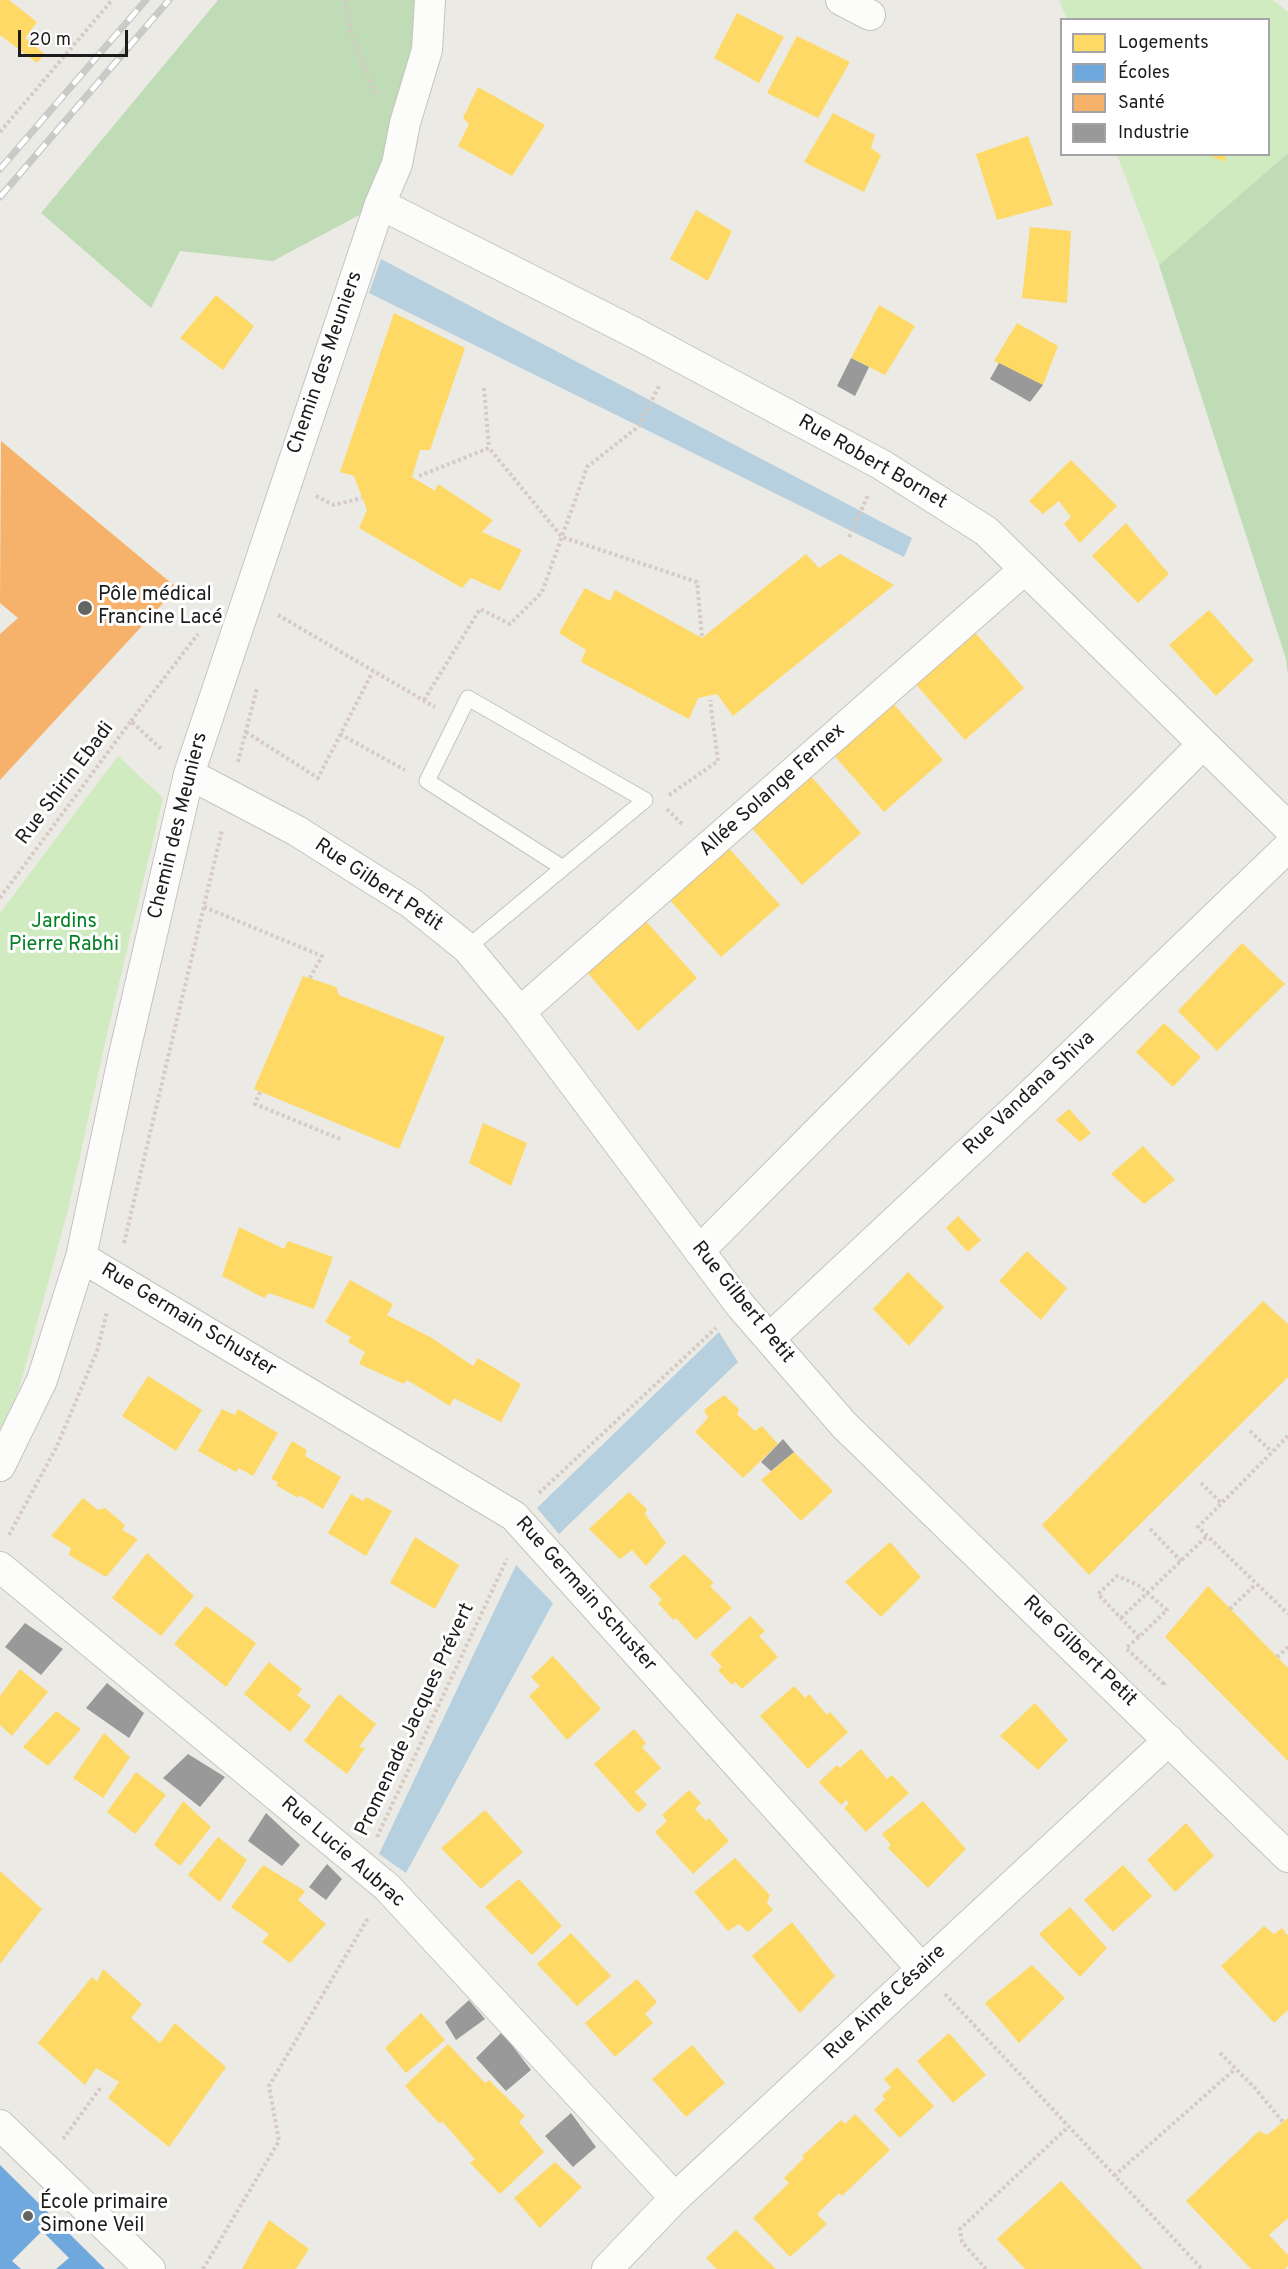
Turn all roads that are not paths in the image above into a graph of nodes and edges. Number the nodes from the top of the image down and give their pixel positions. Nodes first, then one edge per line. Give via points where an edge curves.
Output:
1 (430, 0) edge
2 (841, 0) edge
3 (870, 15) dead end
4 (380, 204) junction
5 (1025, 569) junction
6 (1203, 744) junction
7 (189, 774) junction
8 (1288, 827) edge
9 (1288, 847) edge
10 (563, 868) junction
11 (466, 948) junction
12 (520, 1012) junction
13 (699, 1251) junction
14 (81, 1257) junction
15 (770, 1338) junction
16 (0, 1466) edge
17 (0, 1567) edge
18 (1168, 1740) junction
19 (1288, 1857) edge
20 (922, 1969) junction
21 (0, 2125) edge
22 (675, 2199) junction
23 (150, 2269) edge
24 (607, 2269) edge

1 - 4 street, Chemin des Meuniers via 427,50 397,164
2 - 3 street
4 - 5 street, Rue Robert Bornet via 882,465 986,531
4 - 7 street, Chemin des Meuniers
5 - 6 street, Rue Robert Bornet
5 - 12 street, Allée Solange Fernex
6 - 8 street, Rue Robert Bornet
6 - 13 street
7 - 11 street, Rue Gilbert Petit via 297,831 411,903
7 - 14 street, Chemin des Meuniers
9 - 15 street, Rue Vandana Shiva
10 - 10 lane via 645,800 468,698 427,782
10 - 11 lane
11 - 12 street, Rue Gilbert Petit
12 - 13 street, Rue Gilbert Petit
13 - 15 street, Rue Gilbert Petit
14 - 16 street, Chemin des Meuniers via 42,1380
14 - 20 street, Rue Germain Schuster via 514,1516
15 - 18 street, Rue Gilbert Petit via 844,1425
17 - 22 street, Rue Lucie Aubrac via 387,1887
18 - 19 street, Rue Gilbert Petit
18 - 20 street, Rue Aimé Césaire
20 - 22 street, Rue Aimé Césaire
21 - 23 street
22 - 24 street, Rue Aimé Césaire

